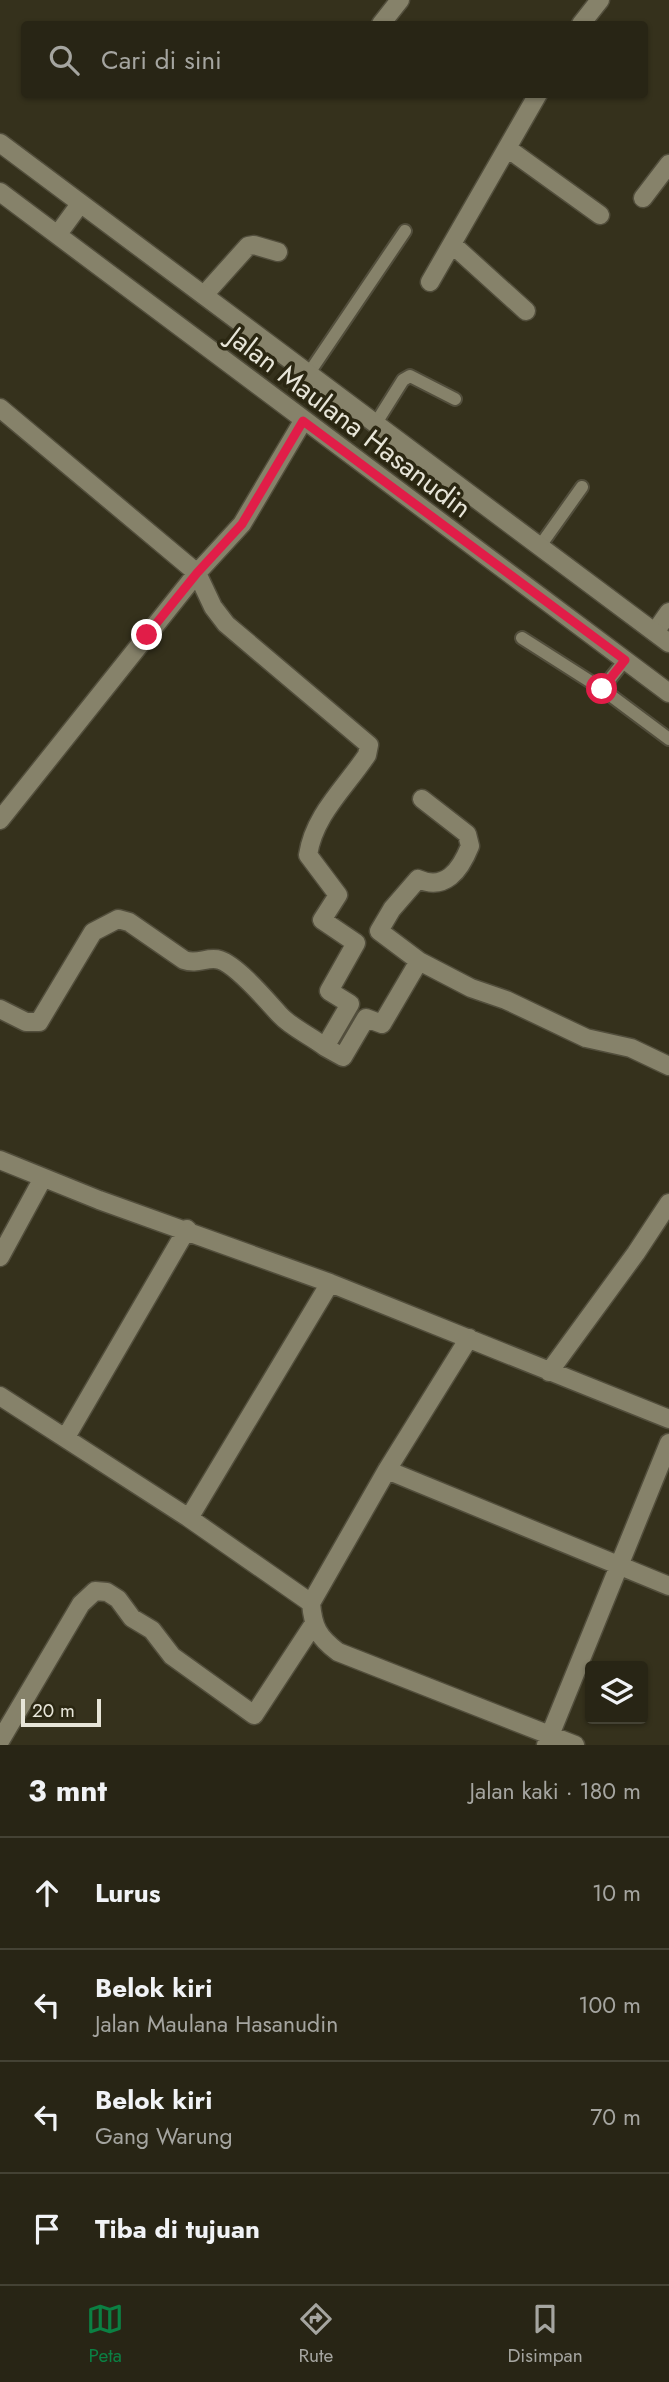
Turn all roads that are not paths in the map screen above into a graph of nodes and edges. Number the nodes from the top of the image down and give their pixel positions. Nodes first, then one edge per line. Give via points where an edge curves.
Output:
1 (400, 0) edge
2 (600, 0) edge
3 (383, 21) edge
4 (583, 21) edge
5 (536, 98) edge
6 (0, 143) edge
7 (507, 148) junction
8 (669, 164) edge
9 (0, 192) edge
10 (643, 198) dead end
11 (80, 204) junction
12 (600, 215) dead end
13 (405, 231) dead end
14 (58, 233) junction
15 (453, 245) junction
16 (278, 252) dead end
17 (430, 282) dead end
18 (209, 289) junction
19 (526, 311) dead end
20 (312, 369) junction
21 (455, 398) dead end
22 (0, 408) edge
23 (380, 416) junction
24 (303, 421) junction
25 (582, 487) dead end
26 (540, 547) junction
27 (197, 573) junction
28 (663, 628) edge
29 (522, 638) dead end
30 (625, 660) junction
31 (602, 689) junction
32 (669, 693) edge
33 (669, 738) edge
34 (422, 799) dead end
35 (0, 820) edge
36 (419, 961) junction
37 (0, 1009) edge
38 (325, 1046) junction
39 (669, 1066) edge
40 (0, 1160) edge
41 (43, 1178) junction
42 (669, 1203) edge
43 (187, 1229) junction
44 (0, 1256) edge
45 (330, 1283) junction
46 (469, 1338) junction
47 (549, 1372) junction
48 (0, 1396) edge
49 (669, 1419) edge
50 (66, 1437) junction
51 (669, 1443) edge
52 (387, 1470) junction
53 (189, 1518) junction
54 (620, 1565) junction
55 (669, 1586) edge
56 (311, 1603) junction
57 (313, 1625) junction
58 (548, 1740) edge
59 (6, 1743) edge
60 (575, 1745) edge

1 - 3 street
2 - 4 street
5 - 7 street
6 - 11 street, Jalan Maulana Hasanudin
7 - 12 street
7 - 15 street
8 - 10 street
9 - 14 street, Jalan Maulana Hasanudin
11 - 14 street
11 - 18 street, Jalan Maulana Hasanudin
13 - 20 lane
14 - 24 street, Jalan Maulana Hasanudin
15 - 17 street
15 - 19 street
16 - 18 street via 254,245 243,249
18 - 20 street, Jalan Maulana Hasanudin
20 - 23 street, Jalan Maulana Hasanudin
21 - 23 lane via 410,376
22 - 27 street
23 - 26 street, Jalan Maulana Hasanudin
24 - 27 street via 242,524
24 - 30 street, Jalan Maulana Hasanudin
25 - 26 lane
26 - 28 street, Jalan Maulana Hasanudin
27 - 35 street
27 - 38 street via 212,607 226,624 369,745 367,755 310,839 308,855 338,895 322,920 356,943 329,992 350,1004
29 - 31 lane
30 - 31 lane
30 - 32 street, Jalan Maulana Hasanudin
31 - 33 lane
34 - 36 street via 462,829 470,846 446,881 432,885 418,879 379,931
36 - 38 street via 382,1024 366,1018 343,1057
36 - 39 street via 586,1038 631,1048
37 - 38 street via 39,1023 93,932 118,919 194,964 217,959 226,963 281,1016
40 - 41 street
41 - 43 street
41 - 44 street
42 - 47 street
43 - 45 street
43 - 50 street
45 - 46 street
45 - 53 street
46 - 47 street
46 - 52 street
47 - 49 street
48 - 50 street
50 - 53 street
51 - 54 street
52 - 54 street
52 - 56 street
53 - 56 street
54 - 55 street
54 - 58 street
56 - 57 street
57 - 58 street via 320,1639 338,1651
57 - 59 street via 254,1715 172,1656 118,1599 95,1591 81,1604
58 - 60 street

